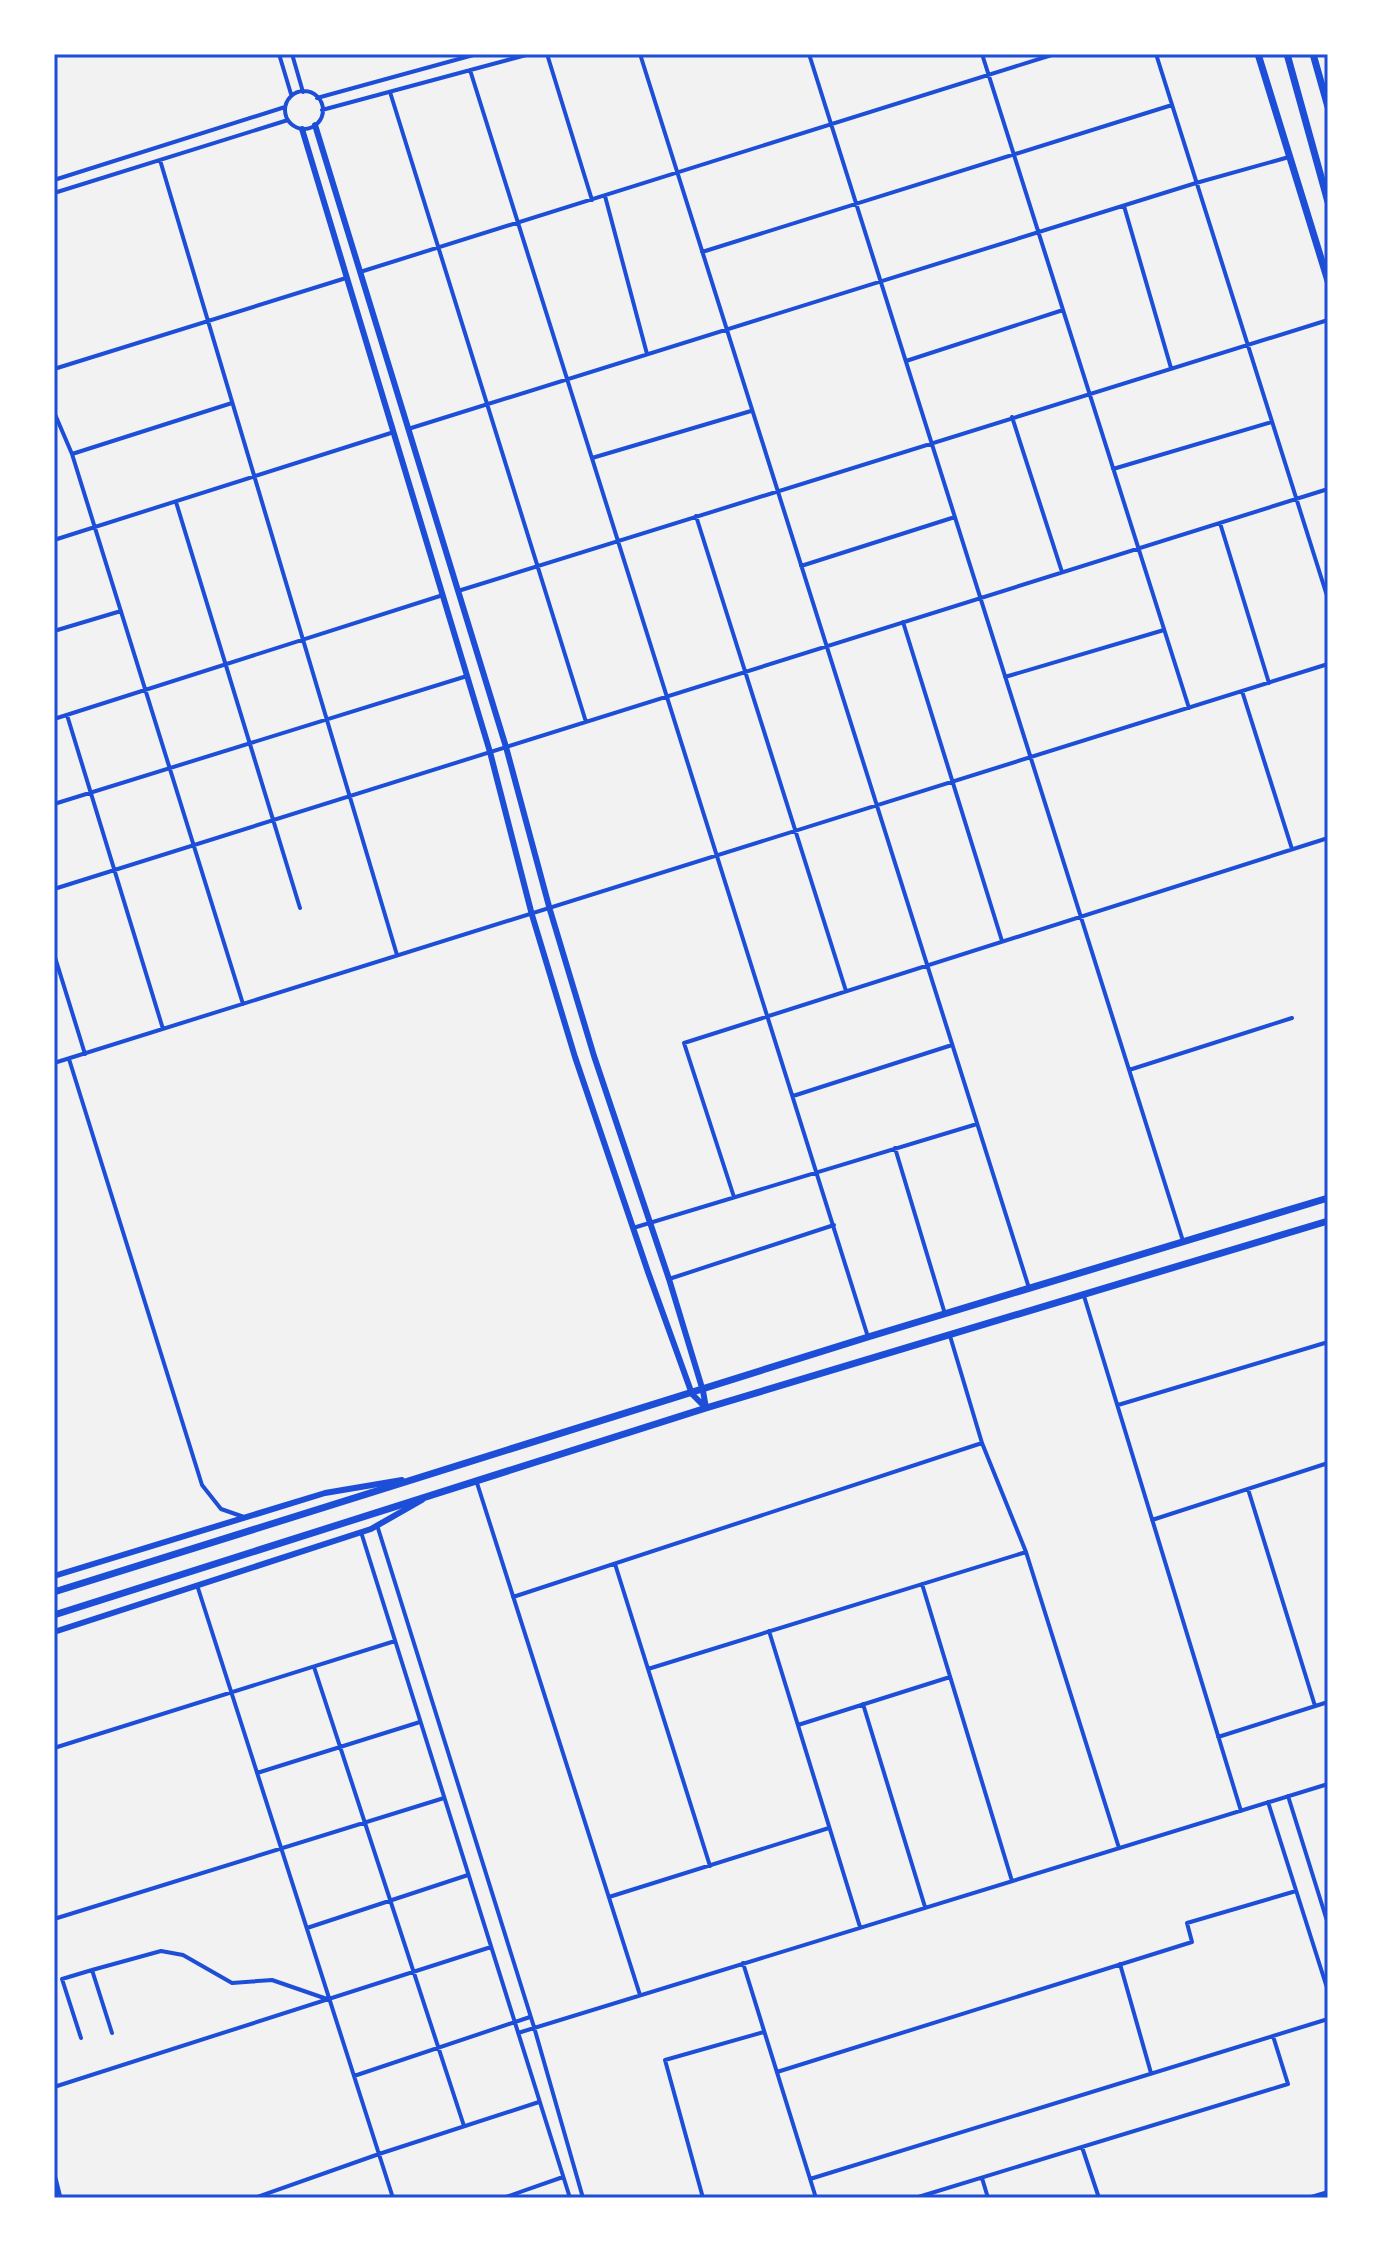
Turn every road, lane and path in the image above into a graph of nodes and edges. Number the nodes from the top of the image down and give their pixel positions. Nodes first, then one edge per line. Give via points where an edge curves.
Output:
1 (279, 54) edge
2 (292, 54) edge
3 (477, 54) edge
4 (530, 54) edge
5 (547, 54) edge
6 (640, 54) edge
7 (809, 54) edge
8 (982, 54) edge
9 (1055, 54) edge
10 (1156, 54) edge
11 (1259, 54) edge
12 (1287, 54) edge
13 (1313, 54) edge
14 (470, 70) junction
15 (988, 75) junction
16 (303, 92) junction
17 (390, 92) junction
18 (291, 94) junction
19 (317, 98) junction
20 (1172, 105) junction
21 (285, 107) junction
22 (1328, 107) edge
23 (322, 110) junction
24 (288, 120) junction
25 (315, 125) junction
26 (831, 125) junction
27 (302, 129) junction
28 (1013, 154) junction
29 (1290, 156) junction
30 (160, 160) junction
31 (677, 173) junction
32 (54, 180) edge
33 (1196, 183) junction
34 (54, 193) edge
35 (605, 196) junction
36 (592, 200) junction
37 (1328, 202) edge
38 (856, 204) junction
39 (1124, 206) junction
40 (518, 223) junction
41 (1038, 232) junction
42 (438, 248) junction
43 (702, 252) junction
44 (360, 272) junction
45 (347, 277) junction
46 (1328, 281) edge
47 (880, 282) junction
48 (1063, 310) junction
49 (1328, 320) edge
50 (207, 321) junction
51 (727, 330) junction
52 (1247, 344) junction
53 (647, 354) junction
54 (906, 361) junction
55 (1171, 368) junction
56 (54, 369) edge
57 (567, 379) junction
58 (1089, 393) junction
59 (232, 403) junction
60 (487, 404) junction
61 (752, 411) junction
62 (54, 412) edge
63 (1012, 417) junction
64 (1272, 422) junction
65 (408, 429) junction
66 (394, 432) junction
67 (931, 442) junction
68 (72, 454) junction
69 (592, 458) junction
70 (1113, 469) junction
71 (254, 477) junction
72 (1328, 489) edge
73 (777, 491) junction
74 (1296, 499) junction
75 (176, 502) junction
76 (696, 516) junction
77 (955, 517) junction
78 (1220, 523) junction
79 (95, 527) junction
80 (54, 540) edge
81 (618, 540) junction
82 (1138, 548) junction
83 (537, 566) junction
84 (801, 566) junction
85 (1062, 572) junction
86 (458, 591) junction
87 (443, 595) junction
88 (980, 598) junction
89 (1328, 599) edge
90 (121, 611) junction
91 (903, 622) junction
92 (1164, 630) junction
93 (54, 631) edge
94 (302, 640) junction
95 (826, 646) junction
96 (1328, 664) edge
97 (225, 665) junction
98 (745, 672) junction
99 (467, 676) junction
100 (1005, 677) junction
101 (1269, 683) junction
102 (145, 690) junction
103 (1242, 691) junction
104 (667, 696) junction
105 (1189, 708) junction
106 (67, 715) junction
107 (54, 719) edge
108 (326, 719) junction
109 (586, 722) junction
110 (249, 743) junction
111 (506, 747) junction
112 (490, 752) junction
113 (1031, 758) junction
114 (169, 768) junction
115 (953, 782) junction
116 (91, 793) junction
117 (349, 796) junction
118 (54, 804) edge
119 (877, 806) junction
120 (273, 820) junction
121 (795, 831) junction
122 (1328, 838) edge
123 (193, 845) junction
124 (1292, 849) junction
125 (717, 856) junction
126 (114, 870) junction
127 (54, 889) edge
128 (300, 908) dead end
129 (550, 910) junction
130 (532, 915) junction
131 (1081, 916) junction
132 (1002, 941) junction
133 (54, 954) edge
134 (397, 956) junction
135 (927, 965) junction
136 (846, 991) junction
137 (243, 1004) junction
138 (768, 1016) junction
139 (1292, 1018) dead end
140 (163, 1029) junction
141 (952, 1045) junction
142 (85, 1054) junction
143 (69, 1059) junction
144 (54, 1063) edge
145 (1129, 1070) junction
146 (793, 1096) junction
147 (611, 1109) junction
148 (595, 1116) junction
149 (977, 1124) junction
150 (895, 1148) junction
151 (817, 1172) junction
152 (734, 1197) junction
153 (1328, 1198) edge
154 (1328, 1221) edge
155 (648, 1222) junction
156 (834, 1225) junction
157 (633, 1228) junction
158 (1183, 1241) junction
159 (669, 1279) junction
160 (1029, 1290) junction
161 (1084, 1296) junction
162 (945, 1314) junction
163 (949, 1334) junction
164 (868, 1337) junction
165 (1328, 1342) edge
166 (703, 1391) junction
167 (692, 1394) junction
168 (1118, 1405) junction
169 (706, 1408) junction
170 (982, 1443) junction
171 (1328, 1463) edge
172 (418, 1478) junction
173 (476, 1481) junction
174 (1248, 1489) junction
175 (430, 1496) junction
176 (246, 1518) junction
177 (1152, 1520) junction
178 (377, 1525) junction
179 (361, 1532) junction
180 (1026, 1552) junction
181 (615, 1564) junction
182 (54, 1576) edge
183 (922, 1584) junction
184 (197, 1585) junction
185 (54, 1592) edge
186 (513, 1597) junction
187 (54, 1615) edge
188 (769, 1631) junction
189 (54, 1632) edge
190 (395, 1641) junction
191 (314, 1667) junction
192 (648, 1669) junction
193 (950, 1677) junction
194 (231, 1692) junction
195 (1328, 1702) edge
196 (863, 1704) junction
197 (1315, 1706) junction
198 (420, 1722) junction
199 (798, 1725) junction
200 (1218, 1737) junction
201 (340, 1747) junction
202 (54, 1748) edge
203 (257, 1773) junction
204 (1328, 1784) edge
205 (1288, 1796) junction
206 (444, 1798) junction
207 (1268, 1802) junction
208 (1241, 1811) junction
209 (365, 1824) junction
210 (829, 1828) junction
211 (281, 1848) junction
212 (1119, 1848) junction
213 (710, 1866) junction
214 (468, 1875) junction
215 (1012, 1881) junction
216 (1296, 1891) junction
217 (609, 1897) junction
218 (1328, 1897) edge
219 (390, 1900) junction
220 (1321, 1900) junction
221 (925, 1907) junction
222 (54, 1919) edge
223 (1328, 1924) edge
224 (307, 1928) junction
225 (860, 1928) junction
226 (491, 1947) junction
227 (743, 1963) junction
228 (1120, 1964) junction
229 (92, 1970) junction
230 (413, 1970) junction
231 (1328, 1991) edge
232 (640, 1995) junction
233 (329, 1999) junction
234 (531, 2017) junction
235 (1328, 2019) edge
236 (514, 2022) junction
237 (534, 2027) junction
238 (764, 2032) junction
239 (112, 2033) dead end
240 (518, 2033) junction
241 (1273, 2036) junction
242 (81, 2038) dead end
243 (438, 2046) junction
244 (777, 2072) junction
245 (1151, 2073) junction
246 (354, 2076) junction
247 (54, 2087) edge
248 (539, 2102) junction
249 (464, 2126) junction
250 (1082, 2147) junction
251 (379, 2154) junction
252 (563, 2177) junction
253 (54, 2178) edge
254 (982, 2178) junction
255 (810, 2179) junction
256 (1328, 2192) edge
257 (56, 2197) edge
258 (254, 2198) edge
259 (393, 2198) edge
260 (503, 2198) edge
261 (570, 2198) edge
262 (583, 2198) edge
263 (703, 2198) edge
264 (816, 2198) edge
265 (915, 2198) edge
266 (988, 2198) edge
267 (1099, 2198) edge
268 (1308, 2198) edge

1 - 18 street
2 - 16 street
3 - 19 street
4 - 14 street
5 - 36 street
6 - 31 street
7 - 26 street
8 - 15 street
9 - 15 street
10 - 20 street
11 - 29 main road
12 - 37 main road
13 - 22 main road
14 - 17 street
14 - 40 street
15 - 26 street
15 - 28 street
16 - 18 street
16 - 19 street
17 - 23 street
17 - 42 street
18 - 21 street
19 - 23 street
20 - 28 street
20 - 33 street
21 - 24 street
21 - 32 street
23 - 25 street
24 - 27 street
24 - 30 street
25 - 27 street
25 - 44 street
26 - 31 street
26 - 38 street
27 - 45 street
28 - 38 street
28 - 41 street
29 - 33 street
29 - 46 main road
30 - 34 street
30 - 50 street
31 - 35 street
31 - 43 street
33 - 39 street
33 - 52 street
35 - 36 street
35 - 53 street
36 - 40 street
38 - 43 street
38 - 47 street
39 - 41 street
39 - 55 street
40 - 42 street
40 - 57 street
41 - 47 street
41 - 48 street
42 - 44 street
42 - 60 street
43 - 51 street
44 - 65 street
45 - 50 street
45 - 66 street
47 - 51 street
47 - 54 street
48 - 54 street
48 - 58 street
49 - 52 street
50 - 56 street
50 - 59 street
51 - 53 street
51 - 61 street
52 - 55 street
52 - 64 street
53 - 57 street
54 - 67 street
55 - 58 street
57 - 60 street
57 - 69 street
58 - 63 street
58 - 70 street
59 - 68 street
59 - 71 street
60 - 65 street
60 - 83 street
61 - 69 street
61 - 73 street
62 - 68 street
63 - 67 street
63 - 85 street
64 - 70 street
64 - 74 street
65 - 86 street
66 - 71 street
66 - 87 street
67 - 73 street
67 - 77 street
68 - 79 street
69 - 81 street
70 - 82 street
71 - 75 street
71 - 94 street
72 - 74 street
73 - 76 street
73 - 84 street
74 - 78 street
74 - 89 street
75 - 79 street
75 - 97 street
76 - 81 street
76 - 98 street
77 - 84 street
77 - 88 street
78 - 82 street
78 - 101 street
79 - 80 street
79 - 90 street
81 - 83 street
81 - 104 street
82 - 85 street
82 - 92 street
83 - 86 street
83 - 109 street
84 - 95 street
85 - 88 street
86 - 111 street
87 - 94 street
87 - 99 street
88 - 91 street
88 - 100 street
90 - 93 street
90 - 102 street
91 - 95 street
91 - 115 street
92 - 100 street
92 - 105 street
94 - 97 street
94 - 108 street
95 - 98 street
95 - 119 street
96 - 101 street
97 - 102 street
97 - 110 street
98 - 104 street
98 - 121 street
99 - 108 street
99 - 112 street
100 - 113 street
101 - 103 street
102 - 106 street
102 - 114 street
103 - 105 street
103 - 124 street
104 - 109 street
104 - 125 street
105 - 113 street
106 - 107 street
106 - 116 street
108 - 110 street
108 - 117 street
109 - 111 street
110 - 114 street
110 - 120 street
111 - 112 street
111 - 129 street
112 - 117 street
112 - 130 street
113 - 115 street
113 - 131 street
114 - 116 street
114 - 123 street
115 - 119 street
115 - 132 street
116 - 118 street
116 - 126 street
117 - 120 street
117 - 134 street
119 - 121 street
119 - 135 street
120 - 123 street
120 - 128 street
121 - 125 street
121 - 136 street
122 - 124 street
123 - 126 street
123 - 137 street
124 - 131 street
125 - 129 street
125 - 138 street
126 - 127 street
126 - 140 street
129 - 130 street
129 - 147 street
130 - 134 street
130 - 148 street
131 - 132 street
131 - 145 street
132 - 135 street
133 - 142 street
134 - 137 street
135 - 136 street
135 - 141 street
136 - 138 street
137 - 140 street
138 - 146 street
138 - 152 street via 684,1043
139 - 145 street
140 - 142 street
141 - 146 street
141 - 149 street
142 - 143 street
143 - 144 street
143 - 176 street via 202,1485 221,1509
145 - 158 street
146 - 151 street
147 - 148 street
147 - 155 street
148 - 157 street
149 - 150 street
149 - 160 street
150 - 151 street
150 - 162 street
151 - 152 street
151 - 156 street
152 - 155 street
153 - 158 main road
154 - 161 main road
155 - 157 street
155 - 159 street
156 - 159 street
156 - 164 street
157 - 167 street
158 - 160 main road
159 - 166 street
160 - 162 main road
161 - 163 main road
161 - 168 street
162 - 164 main road
163 - 169 main road
163 - 170 street
164 - 166 main road
165 - 168 street
166 - 167 main road
166 - 169 street
167 - 169 street
167 - 172 main road
168 - 177 street
169 - 173 main road
170 - 180 street
170 - 181 street
171 - 174 street
172 - 176 street via 325,1493
172 - 185 main road
173 - 175 main road
173 - 186 street
174 - 177 street
174 - 197 street
175 - 178 street
175 - 187 main road
176 - 182 street
177 - 200 street
178 - 179 street
178 - 234 street
179 - 184 street
179 - 190 street
180 - 183 street
180 - 212 street
181 - 186 street
181 - 192 street
183 - 188 street
183 - 193 street
184 - 189 street
184 - 194 street
186 - 217 street
188 - 192 street
188 - 199 street
190 - 191 street
190 - 198 street
191 - 194 street
191 - 201 street
192 - 213 street
193 - 196 street
193 - 215 street
194 - 202 street
194 - 203 street
195 - 197 street
196 - 199 street
196 - 221 street
197 - 200 street
198 - 201 street
198 - 206 street
199 - 210 street
200 - 208 street
201 - 203 street
201 - 209 street
203 - 211 street
204 - 205 street
205 - 207 street
205 - 220 street
206 - 209 street
206 - 214 street
207 - 208 street
207 - 216 street
208 - 212 street
209 - 211 street
209 - 219 street
210 - 213 street
210 - 225 street
211 - 222 street
211 - 224 street
212 - 215 street
213 - 217 street
214 - 219 street
214 - 226 street
215 - 221 street
216 - 228 street via 1187,1923 1192,1942
216 - 231 street
217 - 232 street
218 - 220 street
219 - 224 street
219 - 230 street
220 - 223 street
221 - 225 street
224 - 233 street
225 - 227 street
226 - 230 street
226 - 236 street
227 - 232 street
227 - 238 street
228 - 244 street
228 - 245 street
229 - 233 street via 161,1951 183,1955 232,1983 272,1980
229 - 239 street
229 - 242 street via 62,1979
230 - 233 street
230 - 243 street
232 - 237 street
233 - 246 street
233 - 247 street
234 - 236 street
234 - 237 street
235 - 241 street
236 - 240 street
236 - 243 street
237 - 240 street
237 - 262 street
238 - 244 street
238 - 263 street via 665,2060
240 - 248 street
241 - 245 street
241 - 250 street via 1288,2084
243 - 246 street
243 - 249 street
244 - 255 street
245 - 255 street
246 - 251 street
248 - 249 street
248 - 252 street
249 - 251 street
250 - 254 street
250 - 267 street
251 - 258 street
251 - 259 street
252 - 260 street
252 - 261 street
253 - 257 main road
254 - 265 street
254 - 266 street
255 - 264 street
256 - 268 street

